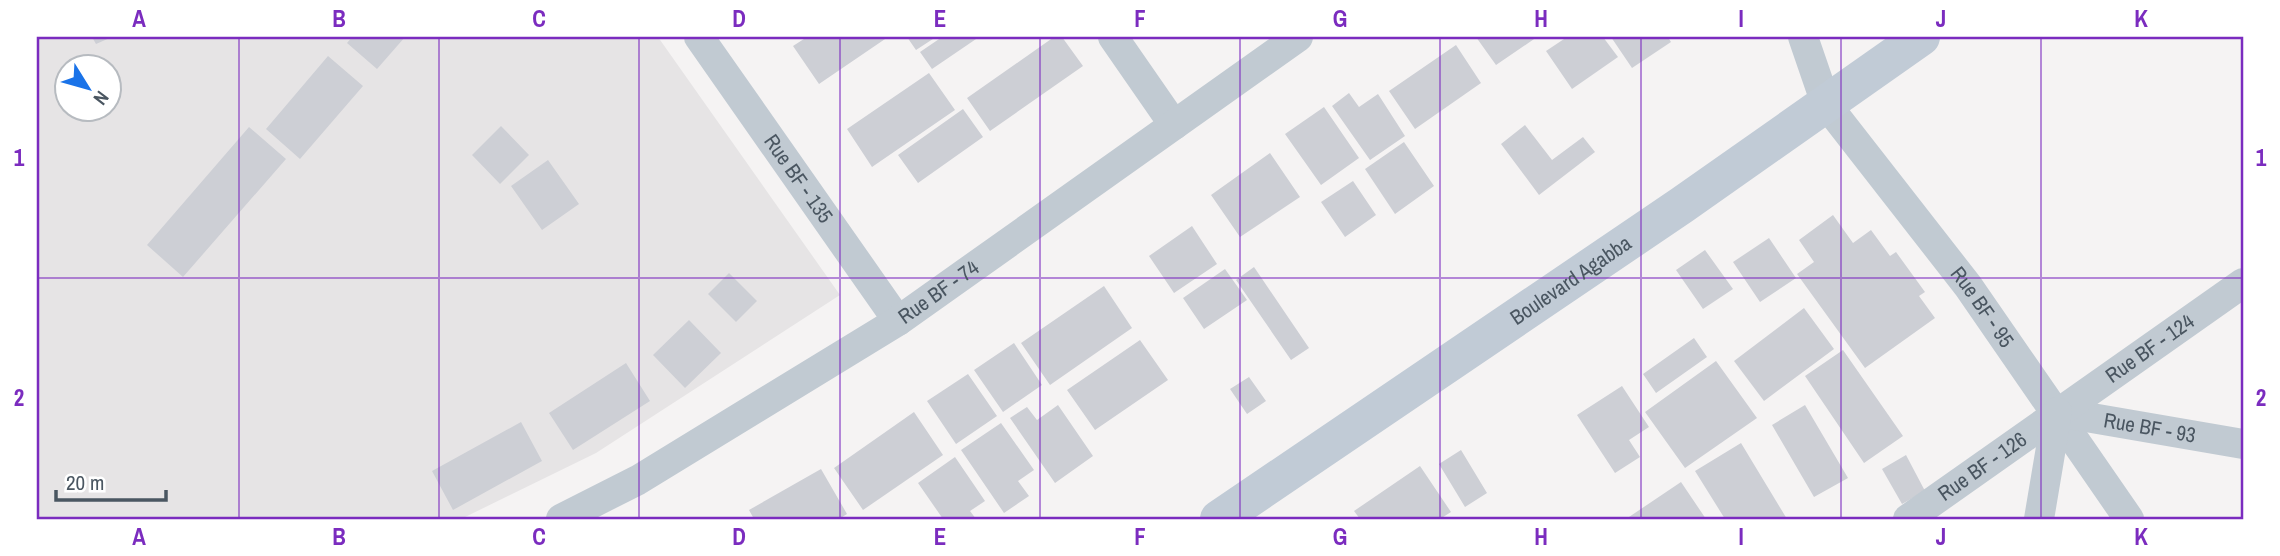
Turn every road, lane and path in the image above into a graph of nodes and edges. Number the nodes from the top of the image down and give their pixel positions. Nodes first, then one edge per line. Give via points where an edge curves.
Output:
1 (699, 37) edge
2 (1113, 37) edge
3 (1298, 37) edge
4 (1802, 37) edge
5 (1921, 37) edge
6 (1826, 104) junction
7 (1174, 125) junction
8 (2243, 283) edge
9 (898, 321) junction
10 (2057, 412) junction
11 (2243, 444) edge
12 (561, 519) edge
13 (1219, 519) edge
14 (1908, 519) edge
15 (2039, 519) edge
16 (2129, 519) edge

1 - 9 street, Rue BF - 135
2 - 7 street
3 - 7 street, Rue BF - 74
4 - 6 street, Rue BF - 95
5 - 6 main road, Boulevard Agabba
6 - 10 street, Rue BF - 95 via 1968,286
6 - 13 main road, Boulevard Agabba
7 - 9 street, Rue BF - 74
8 - 10 street, Rue BF - 124
9 - 12 street, Rue BF - 74 via 638,480
10 - 11 street, Rue BF - 93
10 - 14 street, Rue BF - 126
10 - 15 street
10 - 16 street, Rue BF - 95

